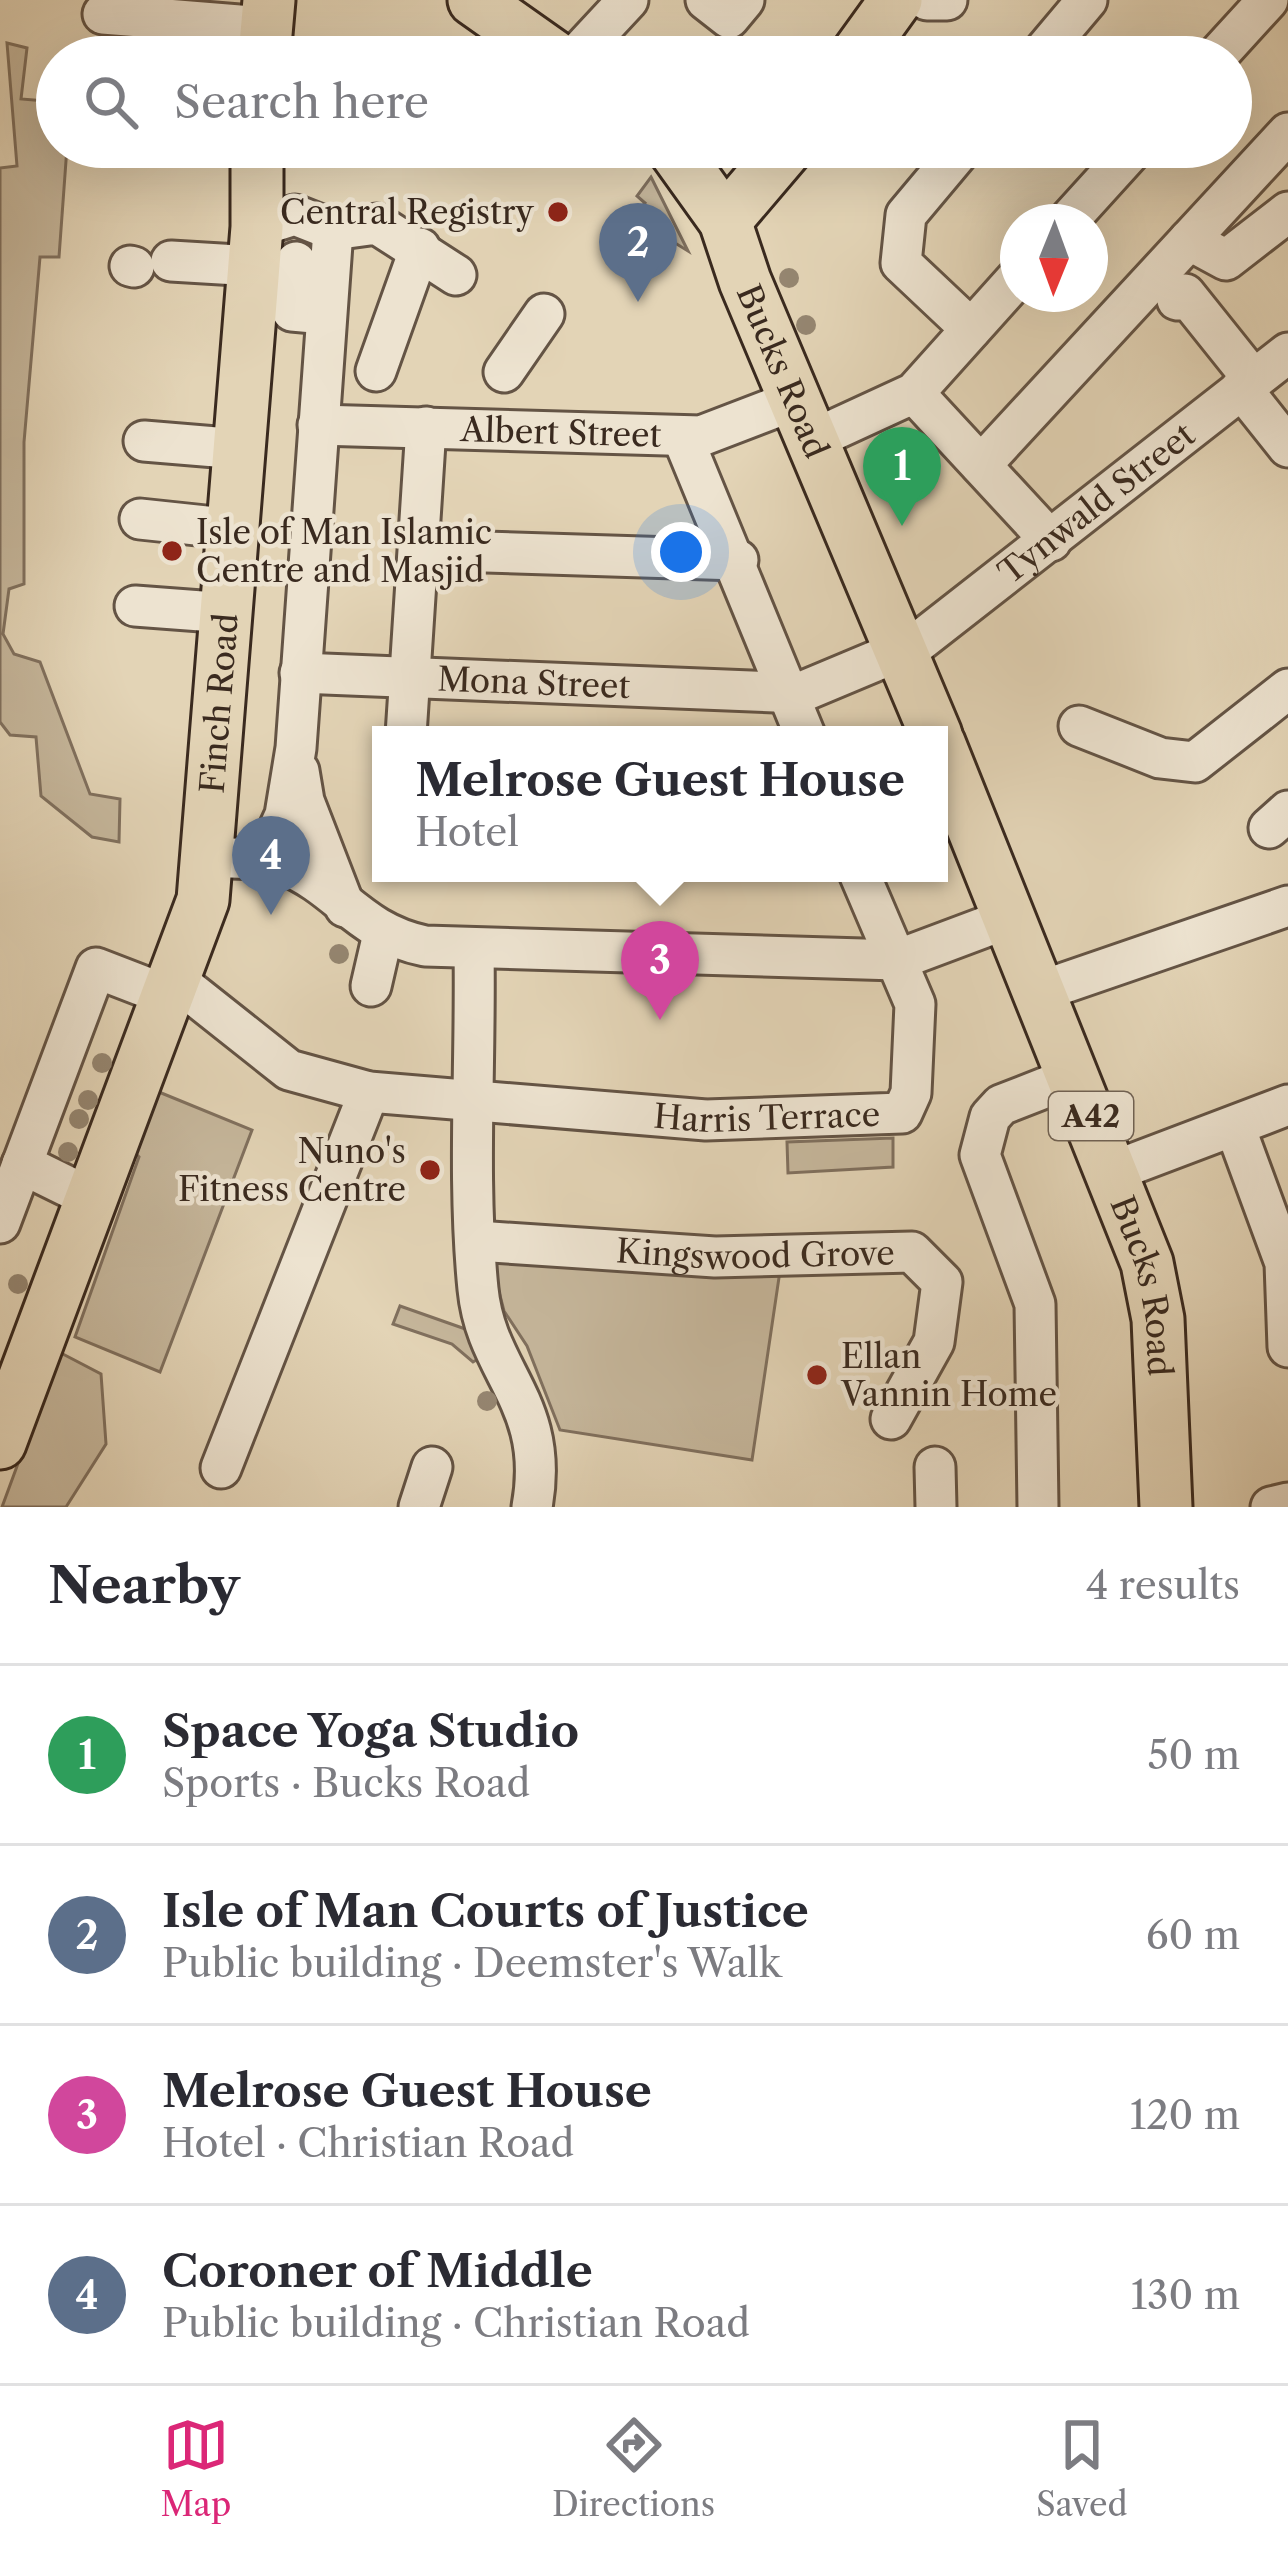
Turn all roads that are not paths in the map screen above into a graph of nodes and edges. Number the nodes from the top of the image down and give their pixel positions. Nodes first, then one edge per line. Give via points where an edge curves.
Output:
1 (474, 0) edge
2 (628, 0) edge
3 (706, 0) edge
4 (744, 0) edge
5 (896, 0) edge
6 (927, 0) edge
7 (947, 0) edge
8 (1087, 0) edge
9 (1268, 0) edge
10 (104, 14) dead end
11 (266, 28) edge
12 (525, 36) edge
13 (595, 36) edge
14 (869, 36) edge
15 (1057, 36) edge
16 (1235, 36) edge
17 (1288, 133) edge
18 (256, 168) edge
19 (687, 168) edge
20 (770, 168) edge
21 (945, 168) edge
22 (1116, 168) edge
23 (1083, 204) edge
24 (1288, 212) edge
25 (725, 221) junction
26 (334, 230) junction
27 (1189, 240) junction
28 (420, 248) junction
29 (256, 261) junction
30 (145, 265) dead end
31 (456, 275) dead end
32 (1000, 297) edge
33 (1177, 300) dead end
34 (325, 314) junction
35 (544, 314) dead end
36 (971, 329) junction
37 (1288, 353) edge
38 (376, 371) dead end
39 (504, 372) dead end
40 (1247, 384) junction
41 (914, 393) junction
42 (803, 420) junction
43 (318, 425) junction
44 (426, 427) junction
45 (682, 436) junction
46 (143, 441) dead end
47 (1288, 446) edge
48 (240, 449) junction
49 (981, 466) junction
50 (140, 520) dead end
51 (234, 529) junction
52 (1051, 541) junction
53 (420, 550) junction
54 (738, 560) junction
55 (135, 606) dead end
56 (228, 613) junction
57 (902, 652) junction
58 (300, 673) junction
59 (409, 682) junction
60 (1288, 689) edge
61 (788, 695) junction
62 (407, 726) edge
63 (801, 726) edge
64 (933, 726) edge
65 (1078, 726) dead end
66 (296, 748) junction
67 (948, 764) edge
68 (208, 857) junction
69 (265, 859) junction
70 (863, 882) edge
71 (1288, 906) edge
72 (345, 907) junction
73 (1010, 918) junction
74 (383, 934) junction
75 (474, 950) junction
76 (897, 960) junction
77 (371, 986) dead end
78 (169, 987) junction
79 (1040, 991) junction
80 (1075, 1076) junction
81 (369, 1092) junction
82 (476, 1092) junction
83 (1288, 1105) edge
84 (1235, 1127) junction
85 (22, 1164) junction
86 (1114, 1171) junction
87 (91, 1198) junction
88 (0, 1223) edge
89 (477, 1241) junction
90 (1288, 1347) edge
91 (891, 1419) dead end
92 (0, 1443) edge
93 (935, 1467) dead end
94 (220, 1468) dead end
95 (432, 1468) dead end
96 (1288, 1503) edge
97 (419, 1507) edge
98 (532, 1507) edge
99 (936, 1507) edge
100 (1038, 1507) edge
101 (1166, 1507) edge
102 (1271, 1507) edge

1 - 12 main road
2 - 13 street
3 - 4 street via 729,18
5 - 14 main road
6 - 7 street
8 - 15 street
9 - 16 street
10 - 11 street
17 - 27 street
18 - 29 main road, Finch Road
19 - 25 main road, Bucks Road / A42
20 - 25 main road
21 - 36 street via 906,215 901,263
22 - 23 street
24 - 27 street via 1226,260
25 - 42 main road, Bucks Road / A42
26 - 28 street via 376,224
26 - 29 street via 295,215
26 - 34 street
27 - 49 street
28 - 31 street
28 - 38 street
29 - 30 street
29 - 34 street via 292,311
29 - 48 main road, Finch Road
32 - 36 street
33 - 40 street via 1185,294
34 - 43 street
35 - 39 street
36 - 41 street
37 - 40 street, Tynwald Street
40 - 47 street
40 - 52 street, Tynwald Street
41 - 42 street, Albert Street
41 - 49 street
42 - 45 street, Albert Street
42 - 57 main road, Bucks Road / A42
43 - 44 street, Albert Street
43 - 58 street
44 - 45 street, Albert Street
44 - 53 street
45 - 54 street
46 - 48 street
48 - 51 main road, Finch Road
49 - 52 street
50 - 51 street
51 - 56 main road, Finch Road
52 - 57 street, Tynwald Street
53 - 54 street
53 - 59 street
54 - 61 street
55 - 56 street
56 - 68 main road, Finch Road
57 - 61 street, Mona Street
57 - 64 main road, Bucks Road / A42
58 - 59 street, Mona Street
58 - 66 street
59 - 61 street, Mona Street
59 - 62 street
60 - 65 street via 1196,762 1160,758
61 - 63 street
66 - 69 street via 284,815
66 - 72 street via 304,801
67 - 73 main road, Bucks Road / A42
68 - 69 street
68 - 78 main road, Finch Road via 203,900
69 - 72 street via 289,866
70 - 76 street, Harris Terrace
71 - 79 street
72 - 74 street
73 - 76 street
73 - 79 main road, Bucks Road / A42
74 - 75 street
74 - 77 street
75 - 76 street
75 - 82 street
76 - 82 street, Harris Terrace via 915,1004 911,1093 902,1113 706,1120
78 - 81 street via 289,1070
78 - 85 street via 96,968
78 - 87 main road, Finch Road
79 - 80 main road, Bucks Road / A42
80 - 86 main road, Bucks Road / A42
80 - 100 street via 1001,1106 980,1155 1035,1304
81 - 82 street
81 - 94 street
82 - 89 street
83 - 84 street
84 - 86 street
84 - 90 street via 1286,1263
85 - 87 street
85 - 88 street
86 - 101 main road, Bucks Road / A42 via 1155,1296
87 - 92 main road, Finch Road
89 - 91 street, Kingswood Grove via 715,1257 912,1252 942,1282 934,1342
89 - 98 street via 478,1294 532,1420
93 - 99 street
95 - 97 street
96 - 102 street

